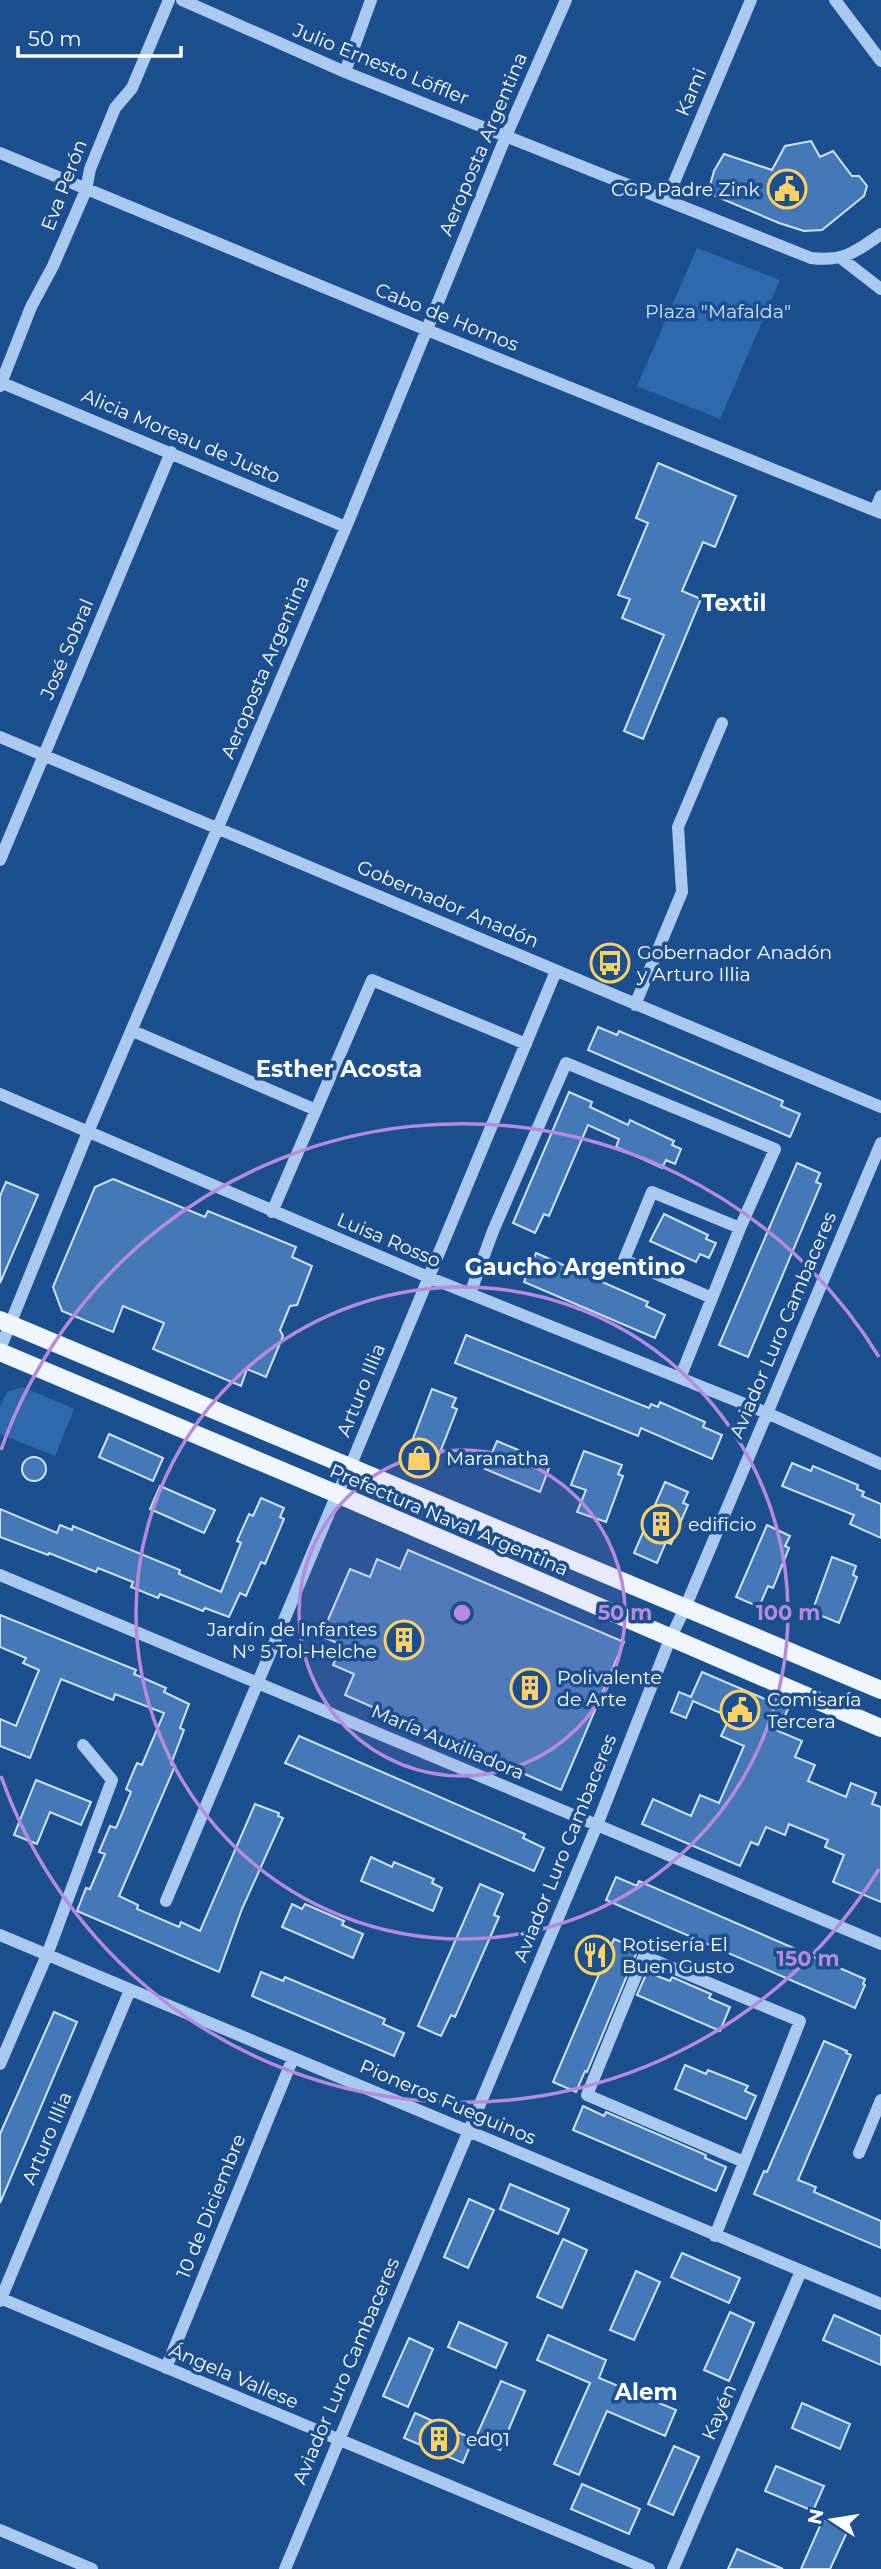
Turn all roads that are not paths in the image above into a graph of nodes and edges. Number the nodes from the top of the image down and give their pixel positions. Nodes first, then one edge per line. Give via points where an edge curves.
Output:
1 (169, 0) edge
2 (182, 0) edge
3 (371, 0) edge
4 (566, 0) edge
5 (751, 0) edge
6 (835, 0) edge
7 (881, 61) edge
8 (345, 72) junction
9 (506, 136) junction
10 (0, 153) edge
11 (86, 190) junction
12 (667, 200) junction
13 (881, 234) edge
14 (842, 258) junction
15 (881, 289) edge
16 (427, 330) junction
17 (1, 383) edge
18 (170, 453) junction
19 (881, 496) edge
20 (878, 511) edge
21 (346, 527) junction
22 (722, 723) dead end
23 (0, 737) edge
24 (43, 755) junction
25 (219, 829) junction
26 (0, 860) edge
27 (556, 971) junction
28 (635, 1004) junction
29 (133, 1031) junction
30 (526, 1044) junction
31 (0, 1094) edge
32 (881, 1107) edge
33 (316, 1110) junction
34 (88, 1132) junction
35 (881, 1143) edge
36 (272, 1212) junction
37 (740, 1227) junction
38 (428, 1277) junction
39 (470, 1294) junction
40 (712, 1298) junction
41 (5, 1322) edge
42 (0, 1351) edge
43 (680, 1378) junction
44 (767, 1413) junction
45 (881, 1464) edge
46 (350, 1467) junction
47 (337, 1494) junction
48 (0, 1575) edge
49 (685, 1608) junction
50 (670, 1639) junction
51 (258, 1683) junction
52 (881, 1690) edge
53 (881, 1728) edge
54 (83, 1745) dead end
55 (597, 1825) junction
56 (166, 1901) dead end
57 (0, 1936) edge
58 (881, 1944) edge
59 (47, 1955) junction
60 (130, 1990) junction
61 (293, 2058) junction
62 (0, 2064) edge
63 (881, 2100) edge
64 (469, 2131) junction
65 (859, 2153) dead end
66 (744, 2162) junction
67 (715, 2236) junction
68 (801, 2271) junction
69 (0, 2299) edge
70 (881, 2304) edge
71 (166, 2368) junction
72 (337, 2440) junction
73 (0, 2530) edge
74 (92, 2569) edge
75 (285, 2569) edge
76 (649, 2569) edge
77 (673, 2569) edge

1 - 11 street, Eva Perón via 132,88 115,108
2 - 8 street, Julio Ernesto Löffler
3 - 8 street
4 - 9 street, Aeroposta Argentina
5 - 12 street, Kami
6 - 7 street
8 - 9 street, Julio Ernesto Löffler
9 - 12 street, Julio Ernesto Löffler
9 - 16 street, Aeroposta Argentina
10 - 11 street, Cabo de Hornos
11 - 16 street, Cabo de Hornos
11 - 17 street, Eva Perón
12 - 14 street, Julio Ernesto Löffler via 811,258
13 - 14 street
14 - 15 street
16 - 20 street, Cabo de Hornos
16 - 21 street, Aeroposta Argentina
17 - 18 street, Alicia Moreau de Justo
18 - 21 street, Alicia Moreau de Justo
18 - 24 street, José Sobral
19 - 20 street
21 - 25 street, Aeroposta Argentina
22 - 28 street via 678,827 682,892
23 - 24 street, Gobernador Anadón
24 - 25 street, Gobernador Anadón
24 - 26 street, José Sobral
25 - 27 street, Gobernador Anadón
25 - 29 street, Aeroposta Argentina
27 - 28 street, Gobernador Anadón
27 - 30 street, Arturo Illia
28 - 32 street, Gobernador Anadón
29 - 33 street
29 - 34 street, Aeroposta Argentina
30 - 33 street via 372,980
30 - 38 street, Arturo Illia
31 - 34 street, Luisa Rosso
33 - 36 street
34 - 36 street, Luisa Rosso
34 - 41 street, Aeroposta Argentina
35 - 44 street, Aviador Luro Cambaceres
36 - 38 street, Luisa Rosso
37 - 39 street via 775,1149 566,1063
37 - 40 street
37 - 40 street via 652,1192 624,1259
38 - 39 street, Luisa Rosso
38 - 46 street, Arturo Illia
39 - 43 street, Luisa Rosso
40 - 43 street
41 - 42 street, Aeroposta Argentina
41 - 46 main road, Prefectura Naval Argentina
42 - 47 main road, Prefectura Naval Argentina
43 - 44 street, Luisa Rosso
44 - 45 street, Luisa Rosso
44 - 49 street, Aviador Luro Cambaceres
46 - 47 street, Arturo Illia
46 - 49 main road, Prefectura Naval Argentina
47 - 50 main road, Prefectura Naval Argentina
47 - 51 street, Arturo Illia
48 - 51 street, María Auxiliadora
49 - 50 street, Aviador Luro Cambaceres
49 - 52 main road, Prefectura Naval Argentina
50 - 53 main road, Prefectura Naval Argentina
50 - 55 street, Aviador Luro Cambaceres
51 - 55 street, María Auxiliadora
51 - 56 street, Arturo Illia
54 - 59 street via 112,1780
55 - 58 street, María Auxiliadora
55 - 64 street, Aviador Luro Cambaceres
57 - 59 street, Pioneros Fueguinos
59 - 60 street, Pioneros Fueguinos
59 - 62 street
60 - 61 street, Pioneros Fueguinos
60 - 69 street, Arturo Illia
61 - 64 street, Pioneros Fueguinos
61 - 71 street, 10 de Diciembre
63 - 65 street
64 - 67 street, Pioneros Fueguinos
64 - 72 street, Aviador Luro Cambaceres
66 - 66 street via 800,2021 644,1956 587,2095
66 - 67 street
67 - 68 street, Pioneros Fueguinos
68 - 70 street, Pioneros Fueguinos
68 - 77 street, Kayén
69 - 71 street, Ángela Vallese
71 - 72 street, Ángela Vallese
72 - 75 street, Aviador Luro Cambaceres
72 - 76 street, Ángela Vallese
73 - 74 street

